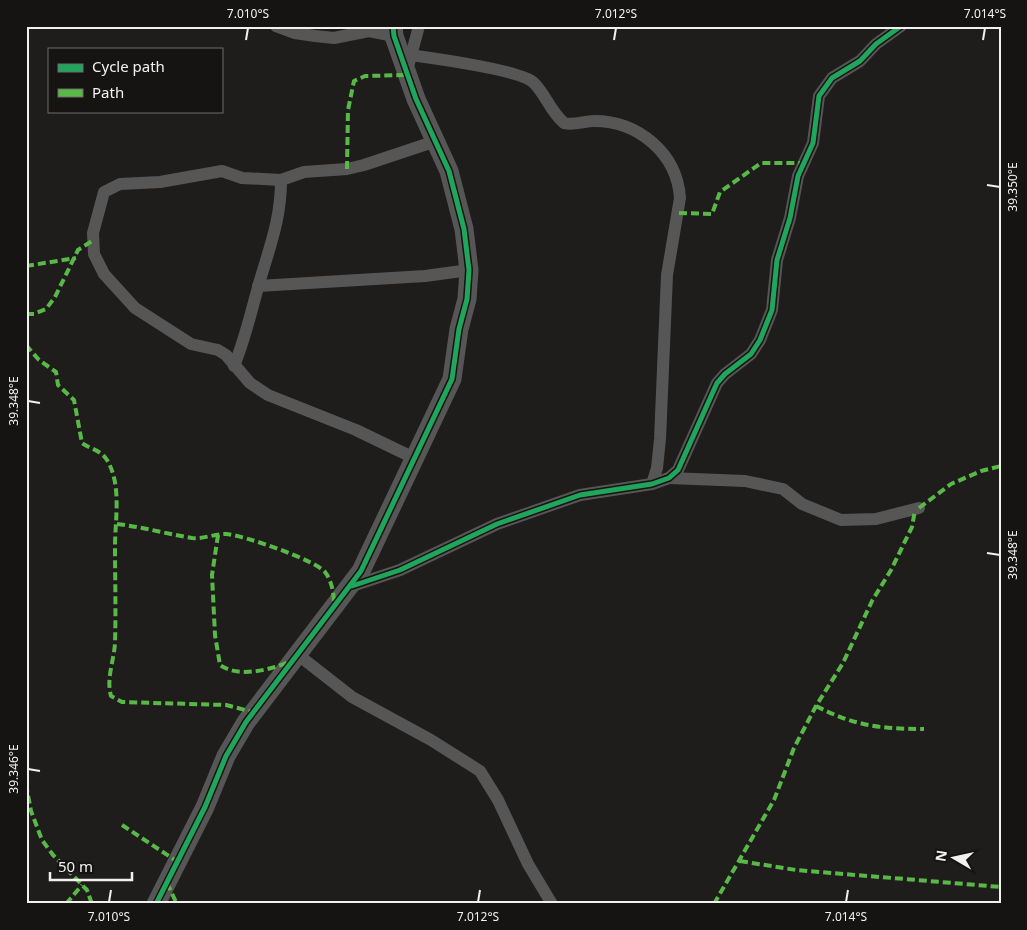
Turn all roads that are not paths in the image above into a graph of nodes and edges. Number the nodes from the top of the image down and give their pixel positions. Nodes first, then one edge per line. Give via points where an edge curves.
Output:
1 (276, 26) edge
2 (419, 26) edge
3 (901, 26) edge
4 (394, 31) edge
5 (410, 55) junction
6 (408, 75) junction
7 (436, 141) junction
8 (281, 180) junction
9 (469, 270) junction
10 (258, 286) junction
11 (234, 366) junction
12 (414, 458) junction
13 (669, 478) junction
14 (652, 484) junction
15 (919, 508) dead end
16 (352, 586) junction
17 (297, 654) junction
18 (156, 904) edge
19 (552, 904) edge

1 - 4 street via 296,33 334,38 369,31
2 - 5 street
3 - 13 street via 876,44 860,61 832,78 819,96 813,143 798,176 777,260 775,299 766,326 751,354 717,383 681,463
4 - 6 street
5 - 6 street
5 - 14 street via 520,75 535,84 548,107 564,124 605,122 645,134 674,170 680,198 667,275 660,439
6 - 7 street
7 - 8 street via 364,165 304,172
7 - 9 street via 449,171 464,229
8 - 10 street via 278,222
8 - 11 street via 209,172 160,182 120,184 104,192 100,203 92,240 99,267 110,282 135,308 191,344 226,354
9 - 10 street via 425,276
9 - 12 street via 468,299 452,379
10 - 11 street via 244,342
11 - 12 street via 250,383 268,395 356,430
12 - 16 street via 371,554
13 - 14 street
13 - 15 street via 745,481 783,490 802,504 841,520 876,518
14 - 16 street via 580,495 497,524 400,570
16 - 17 street
17 - 18 street via 236,738
17 - 19 street via 352,697 480,771

